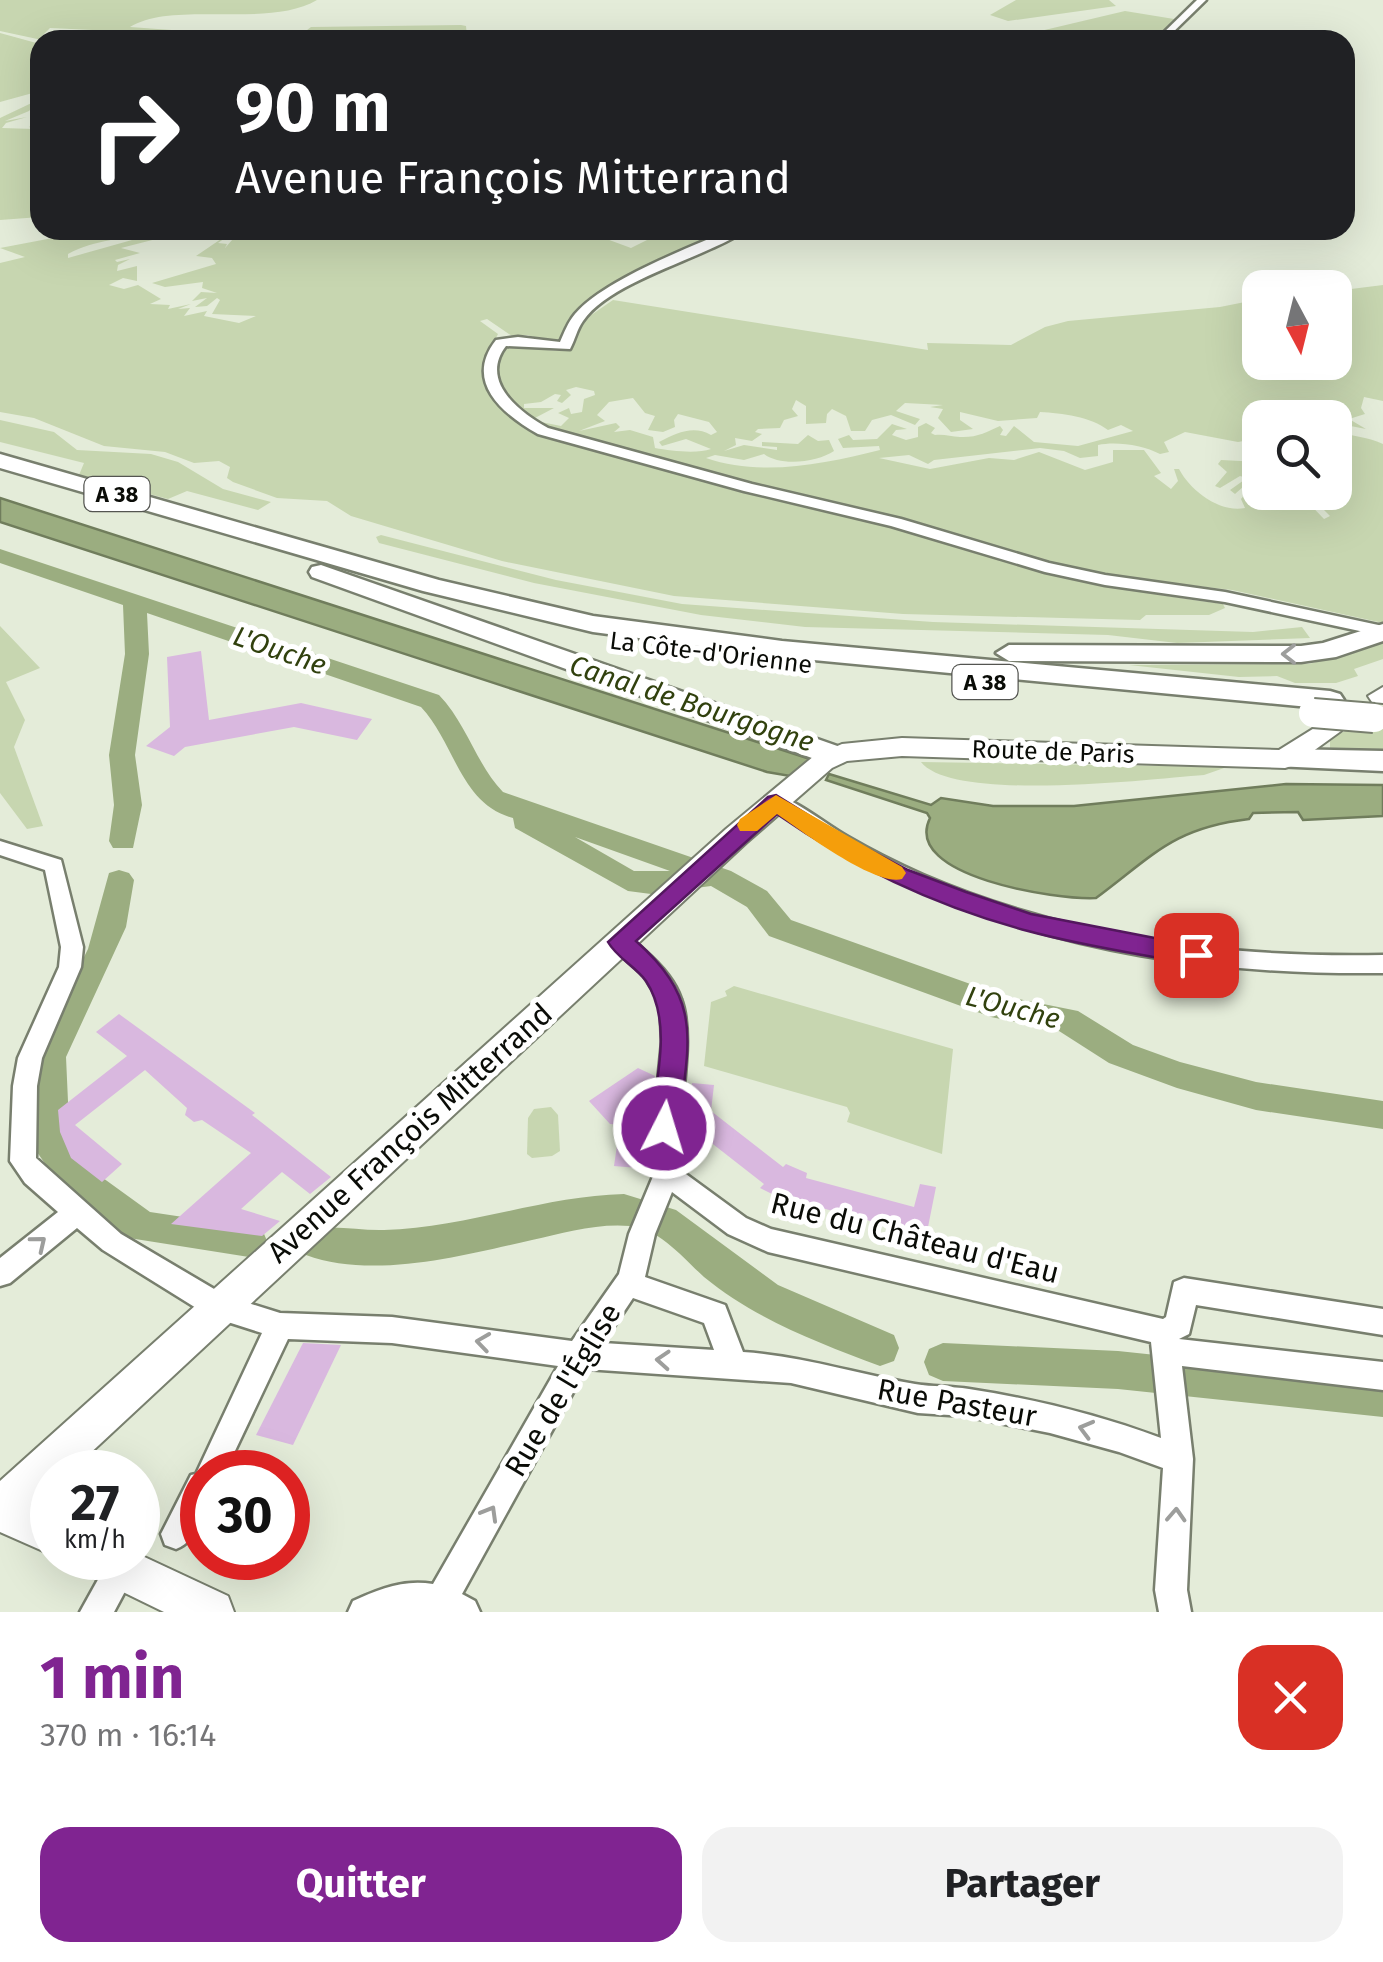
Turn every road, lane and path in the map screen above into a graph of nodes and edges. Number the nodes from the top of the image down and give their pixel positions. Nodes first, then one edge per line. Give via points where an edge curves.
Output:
1 (1202, 0) edge
2 (1170, 30) edge
3 (718, 240) edge
4 (0, 461) edge
5 (0, 472) edge
6 (266, 552) junction
7 (1294, 612) junction
8 (1383, 632) edge
9 (1336, 647) junction
10 (782, 649) junction
11 (1381, 707) edge
12 (1325, 713) junction
13 (828, 758) junction
14 (1285, 759) junction
15 (1383, 760) edge
16 (776, 802) junction
17 (0, 848) edge
18 (628, 933) junction
19 (1383, 964) edge
20 (662, 1185) junction
21 (78, 1212) junction
22 (0, 1274) edge
23 (628, 1284) junction
24 (219, 1307) junction
25 (1383, 1322) edge
26 (280, 1326) junction
27 (1164, 1347) junction
28 (579, 1355) junction
29 (732, 1365) junction
30 (1383, 1376) edge
31 (221, 1450) edge
32 (1178, 1460) junction
33 (0, 1509) edge
34 (30, 1523) edge
35 (180, 1527) edge
36 (176, 1534) dead end
37 (105, 1580) edge
38 (145, 1580) edge
39 (453, 1605) edge
40 (96, 1612) edge
41 (212, 1612) edge
42 (364, 1612) edge
43 (1174, 1612) edge

1 - 2 street
3 - 7 street via 588,309 565,346 508,340 492,357 494,388 515,415 544,430 730,483 1045,567
4 - 10 highway, La Côte-d'Orienne / A 38 via 506,606
5 - 6 highway, La Côte-d'Orienne / A 38
6 - 12 highway, La Côte-d'Orienne / A 38 via 501,618 658,648
6 - 13 highway
7 - 8 street
7 - 9 street via 1328,632
8 - 9 highway
9 -> 10 highway via 1301,654
10 - 12 highway, La Côte-d'Orienne / A 38
11 - 12 highway, La Côte-d'Orienne / A 38, bridge
12 - 14 main road
13 - 14 main road, Route de Paris via 902,747
13 - 16 main road, Avenue François Mitterrand
14 - 15 highway
16 - 18 main road, Avenue François Mitterrand
16 - 19 street via 899,876 1030,922 1262,965
17 - 21 street, Rue Pasteur via 54,864 71,957 30,1058 23,1160
18 - 20 street via 671,1001
18 - 24 main road, Avenue François Mitterrand
20 - 23 street, Rue de l'Église
20 - 27 street, Rue du Château d'Eau via 768,1240
22 -> 21 street
21 - 24 street, Rue Pasteur via 112,1242
23 - 28 street, Rue de l'Église
23 - 29 street via 715,1314
24 - 26 street, Rue Pasteur
24 - 33 main road, Avenue François Mitterrand
25 - 27 street via 1184,1291 1179,1325
28 -> 26 street, Rue Pasteur via 392,1330
26 - 31 street
27 - 30 street, Rue du Château d'Eau
27 - 32 street
29 -> 28 street, Rue Pasteur
39 -> 28 street, Rue de l'Église
32 -> 29 street, Rue Pasteur via 1050,1419 918,1399 791,1369
43 -> 32 street
33 - 34 main road
35 - 36 street
37 - 40 street
38 - 41 main road
39 - 42 street, Rue de l'Église via 407,1598

